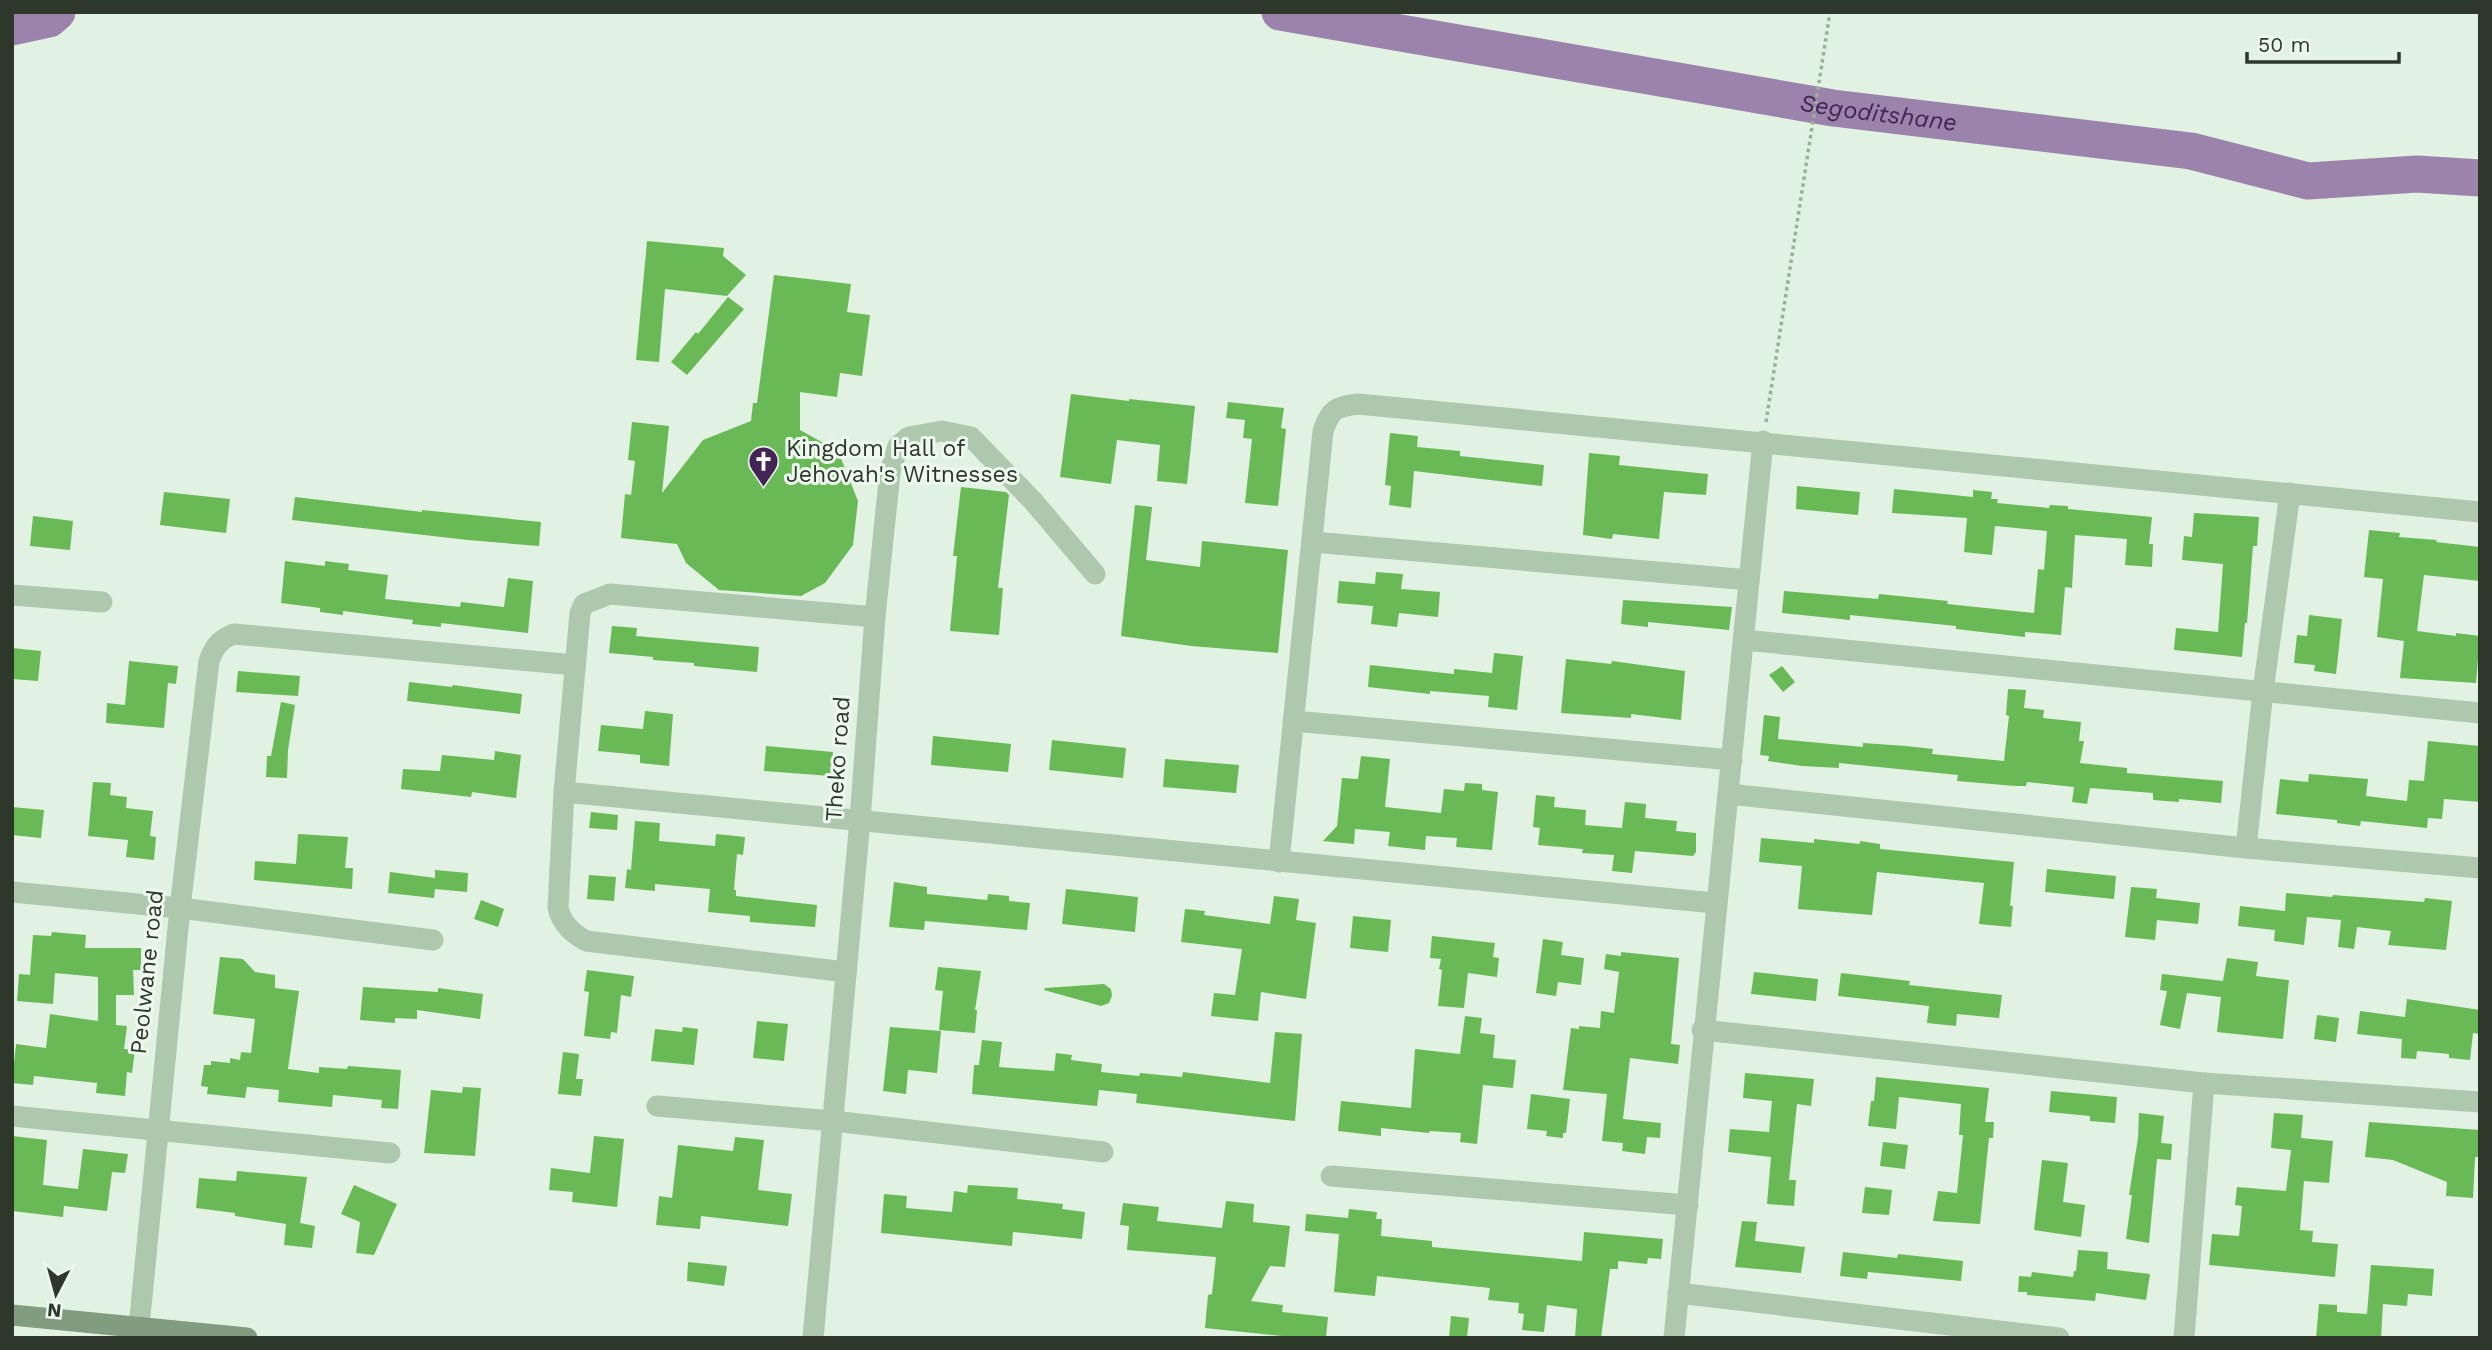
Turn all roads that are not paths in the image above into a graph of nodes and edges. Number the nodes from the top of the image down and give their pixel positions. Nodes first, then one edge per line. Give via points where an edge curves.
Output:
1 (1763, 442) junction
2 (2290, 493) junction
3 (2480, 512) edge
4 (1313, 542) junction
5 (1095, 574) dead end
6 (1749, 580) junction
7 (12, 595) edge
8 (102, 602) dead end
9 (875, 617) junction
10 (1744, 639) junction
11 (575, 664) junction
12 (2263, 691) junction
13 (2480, 713) edge
14 (1293, 721) junction
15 (1732, 760) junction
16 (564, 792) junction
17 (1728, 794) junction
18 (860, 820) junction
19 (2246, 848) junction
20 (1279, 862) junction
21 (2480, 868) edge
22 (12, 892) edge
23 (1715, 903) junction
24 (180, 908) junction
25 (433, 940) dead end
26 (846, 972) junction
27 (1702, 1030) junction
28 (2204, 1083) junction
29 (2480, 1102) edge
30 (657, 1106) dead end
31 (12, 1116) edge
32 (833, 1121) junction
33 (158, 1129) junction
34 (1103, 1152) dead end
35 (390, 1153) dead end
36 (1331, 1176) dead end
37 (1688, 1205) junction
38 (1678, 1293) junction
39 (12, 1315) edge
40 (139, 1327) junction
41 (1899, 1328) edge
42 (247, 1338) edge
43 (813, 1338) edge
44 (1674, 1338) edge
45 (2060, 1338) edge
46 (2184, 1338) edge

1 - 2 street
1 - 4 street via 1358,404 1338,407 1323,431
1 - 6 street
2 - 3 street
2 - 12 street
4 - 6 street
4 - 14 street
5 - 9 street, Theko road via 971,437 942,431 922,434 898,446 890,472
6 - 10 street
7 - 8 street
9 - 11 street via 610,594 584,604
9 - 18 street, Theko road
10 - 12 street
10 - 15 street
11 - 16 street
11 - 24 street, Peolwane road via 234,635 222,639 209,661
12 - 13 street
12 - 19 street
14 - 15 street
14 - 20 street
15 - 17 street
16 - 18 street
16 - 26 street via 558,908 561,919 575,934 586,940
17 - 19 street
17 - 23 street
18 - 20 street
18 - 26 street, Theko road
19 - 21 street
20 - 23 street
22 - 24 street
23 - 27 street
24 - 25 street
24 - 33 street, Peolwane road
26 - 32 street, Theko road
27 - 28 street
27 - 37 street
28 - 29 street
28 - 46 street
30 - 32 street
31 - 33 street
32 - 34 street
32 - 43 street, Theko road
33 - 35 street
33 - 40 street, Peolwane road
36 - 37 street
37 - 38 street
38 - 41 street
38 - 44 street
39 - 40 street
40 - 42 street
41 - 45 street

